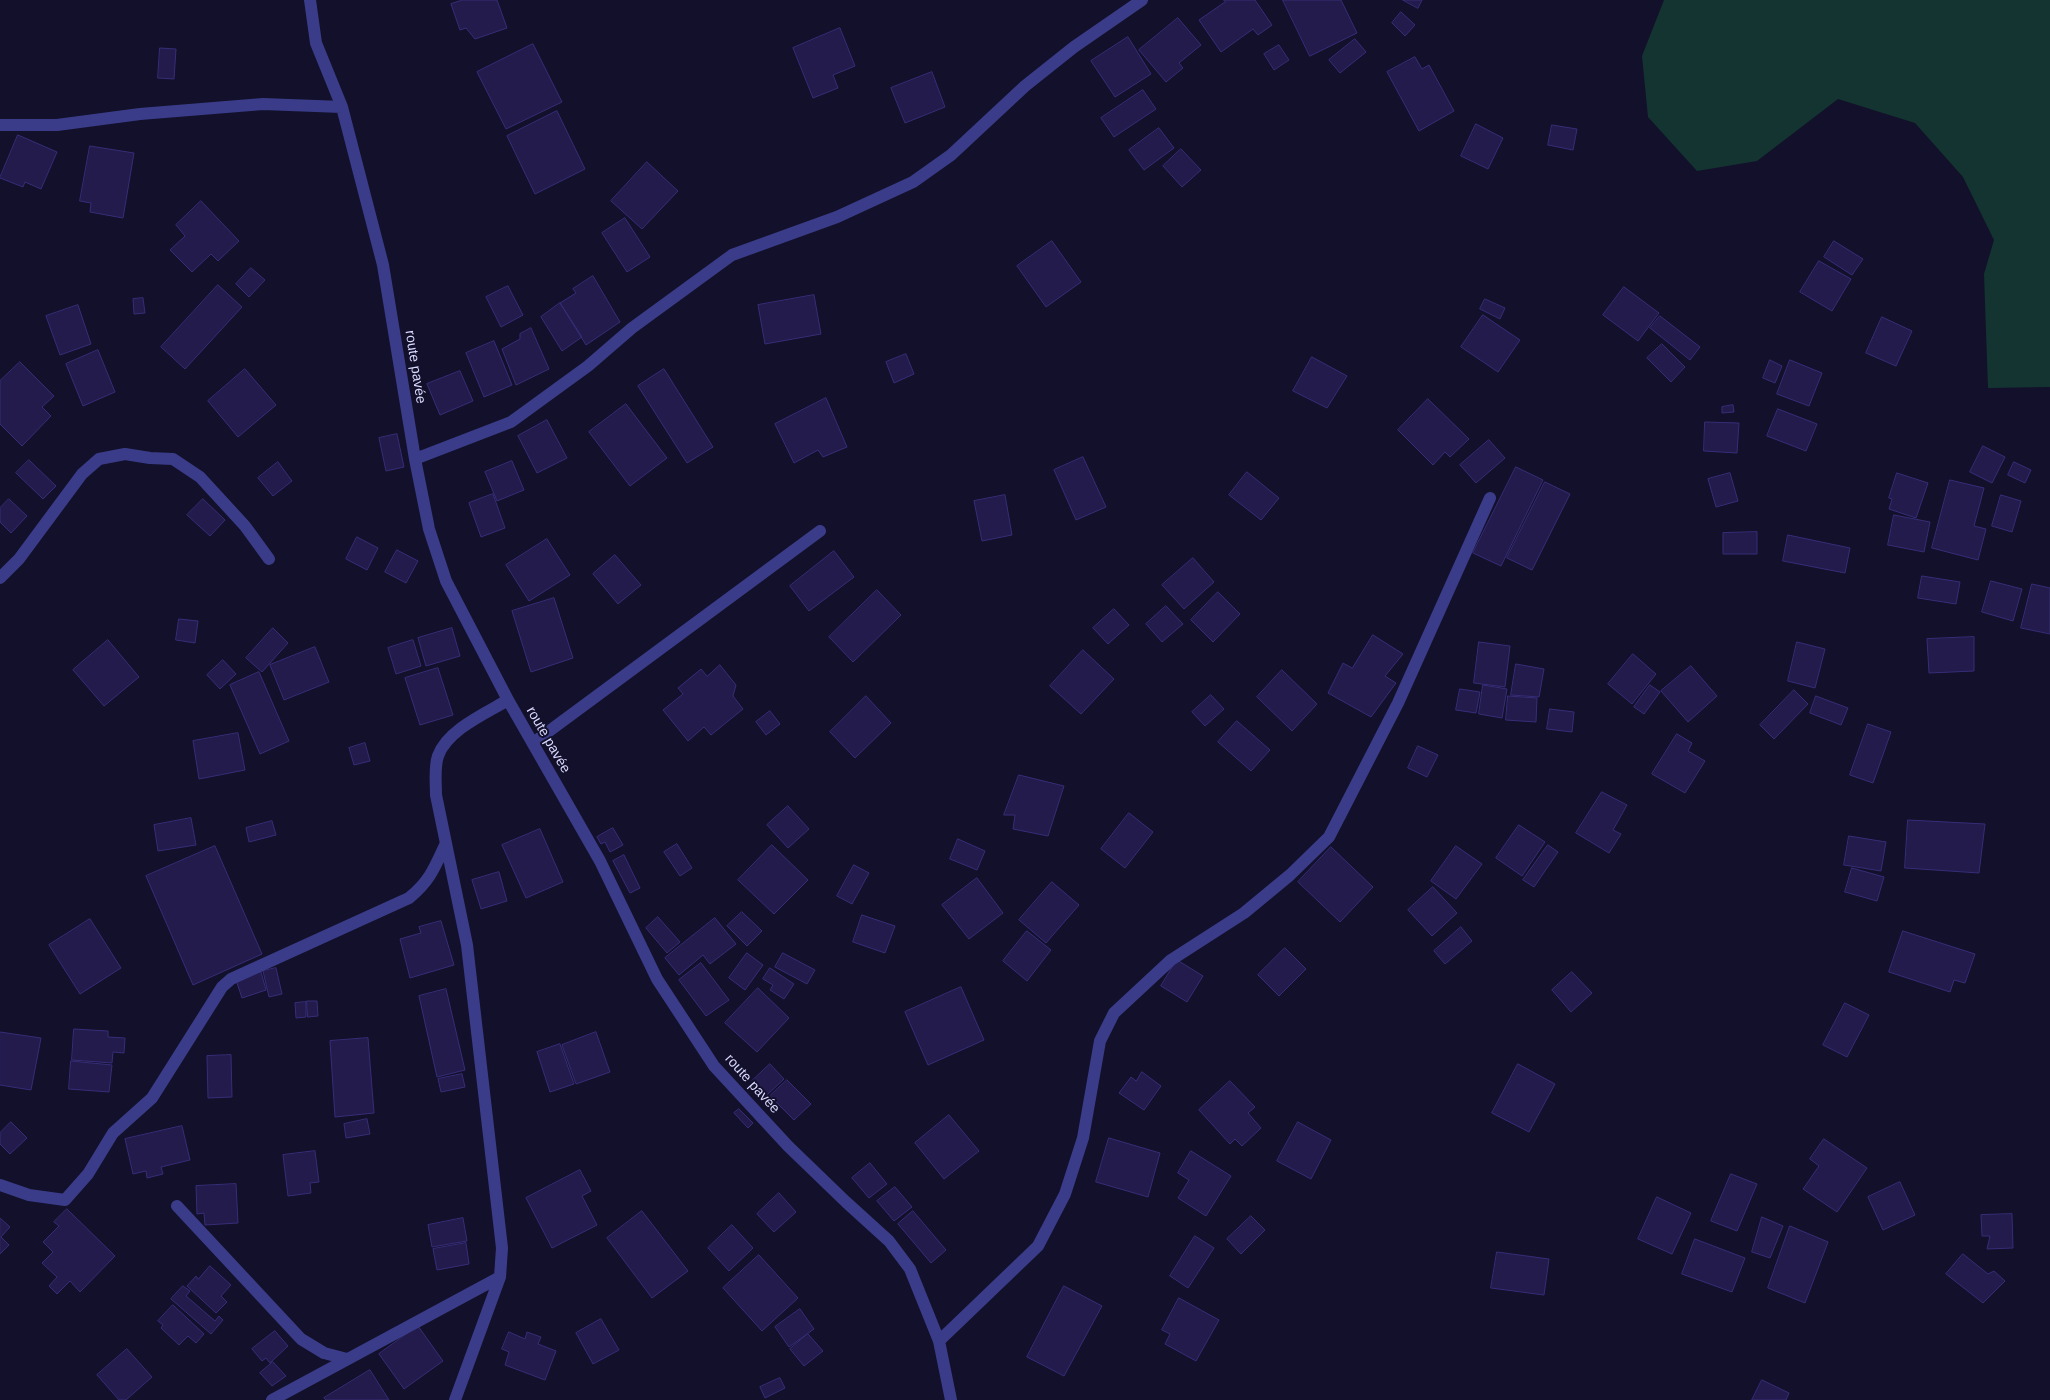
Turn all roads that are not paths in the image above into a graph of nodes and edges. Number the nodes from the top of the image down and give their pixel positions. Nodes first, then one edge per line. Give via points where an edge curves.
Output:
1 (310, 0) edge
2 (1142, 0) edge
3 (342, 107) junction
4 (0, 125) edge
5 (415, 458) junction
6 (1490, 498) dead end
7 (820, 531) dead end
8 (269, 559) dead end
9 (0, 578) edge
10 (508, 700) junction
11 (533, 743) junction
12 (446, 843) junction
13 (0, 1185) edge
14 (177, 1206) dead end
15 (500, 1277) junction
16 (939, 1341) junction
17 (347, 1359) junction
18 (272, 1400) edge
19 (455, 1400) edge
20 (951, 1400) edge

1 - 3 street, route pavée via 316,43
2 - 5 street via 1067,52 951,155 913,182 838,217 732,255 511,422
3 - 4 street via 263,104 140,114 57,125
3 - 5 street, route pavée via 383,265
5 - 10 street, route pavée via 428,529 446,581
6 - 16 street via 1398,703 1328,837 1290,875 1244,913 1171,960 1114,1013 1100,1041 1083,1138 1065,1194 1038,1246
7 - 11 street
8 - 9 street via 245,526 200,477 173,460 125,454 99,459 82,474 19,560
10 - 11 street, route pavée
10 - 12 street via 454,734 438,756 436,795
11 - 16 street, route pavée via 600,861 657,979 714,1066 788,1146 889,1241 910,1269
12 - 13 street via 424,886 409,898 231,979 222,988 152,1098 113,1133 88,1174 65,1200 29,1195
12 - 15 street via 468,945 502,1248
14 - 17 street via 301,1339 324,1353
15 - 17 street
15 - 19 street
16 - 20 street, route pavée
17 - 18 street

